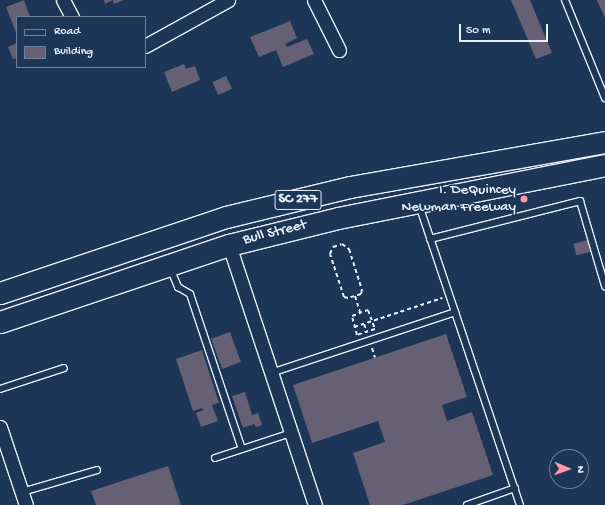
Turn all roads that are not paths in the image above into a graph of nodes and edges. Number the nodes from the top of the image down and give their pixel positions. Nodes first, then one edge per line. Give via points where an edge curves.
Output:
1 (63, 0) edge
2 (228, 0) edge
3 (314, 0) edge
4 (565, 0) edge
5 (71, 16) edge
6 (146, 45) edge
7 (339, 50) dead end
8 (605, 98) edge
9 (605, 142) edge
10 (605, 164) edge
11 (559, 174) junction
12 (605, 175) edge
13 (418, 201) junction
14 (430, 240) junction
15 (229, 245) junction
16 (169, 265) junction
17 (605, 286) edge
18 (0, 293) edge
19 (455, 312) junction
20 (0, 322) edge
21 (64, 368) dead end
22 (271, 373) junction
23 (0, 389) edge
24 (0, 427) edge
25 (291, 433) junction
26 (242, 449) junction
27 (215, 458) dead end
28 (97, 470) dead end
29 (515, 488) junction
30 (22, 492) junction
31 (26, 505) edge
32 (315, 505) edge
33 (466, 505) edge
34 (520, 505) edge

1 - 5 street
2 - 6 street
3 - 7 street
4 - 8 lane
9 - 18 highway, Bull Street / SC 277 via 350,187 248,212 109,254
10 - 11 highway, Bull Street / SC 277
11 - 12 highway
11 - 13 highway, Bull Street / SC 277
13 - 14 lane
13 - 15 highway, Bull Street / SC 277
14 - 17 lane via 580,201
14 - 19 lane
15 - 16 highway, Bull Street / SC 277
15 - 22 street
16 - 20 highway, Bull Street / SC 277
16 - 26 lane via 178,287 190,294
19 - 22 lane
19 - 29 lane
21 - 23 lane
22 - 25 street
24 - 30 street
25 - 26 lane
25 - 32 street
26 - 27 lane
28 - 30 lane
29 - 33 lane
29 - 34 lane
30 - 31 street

